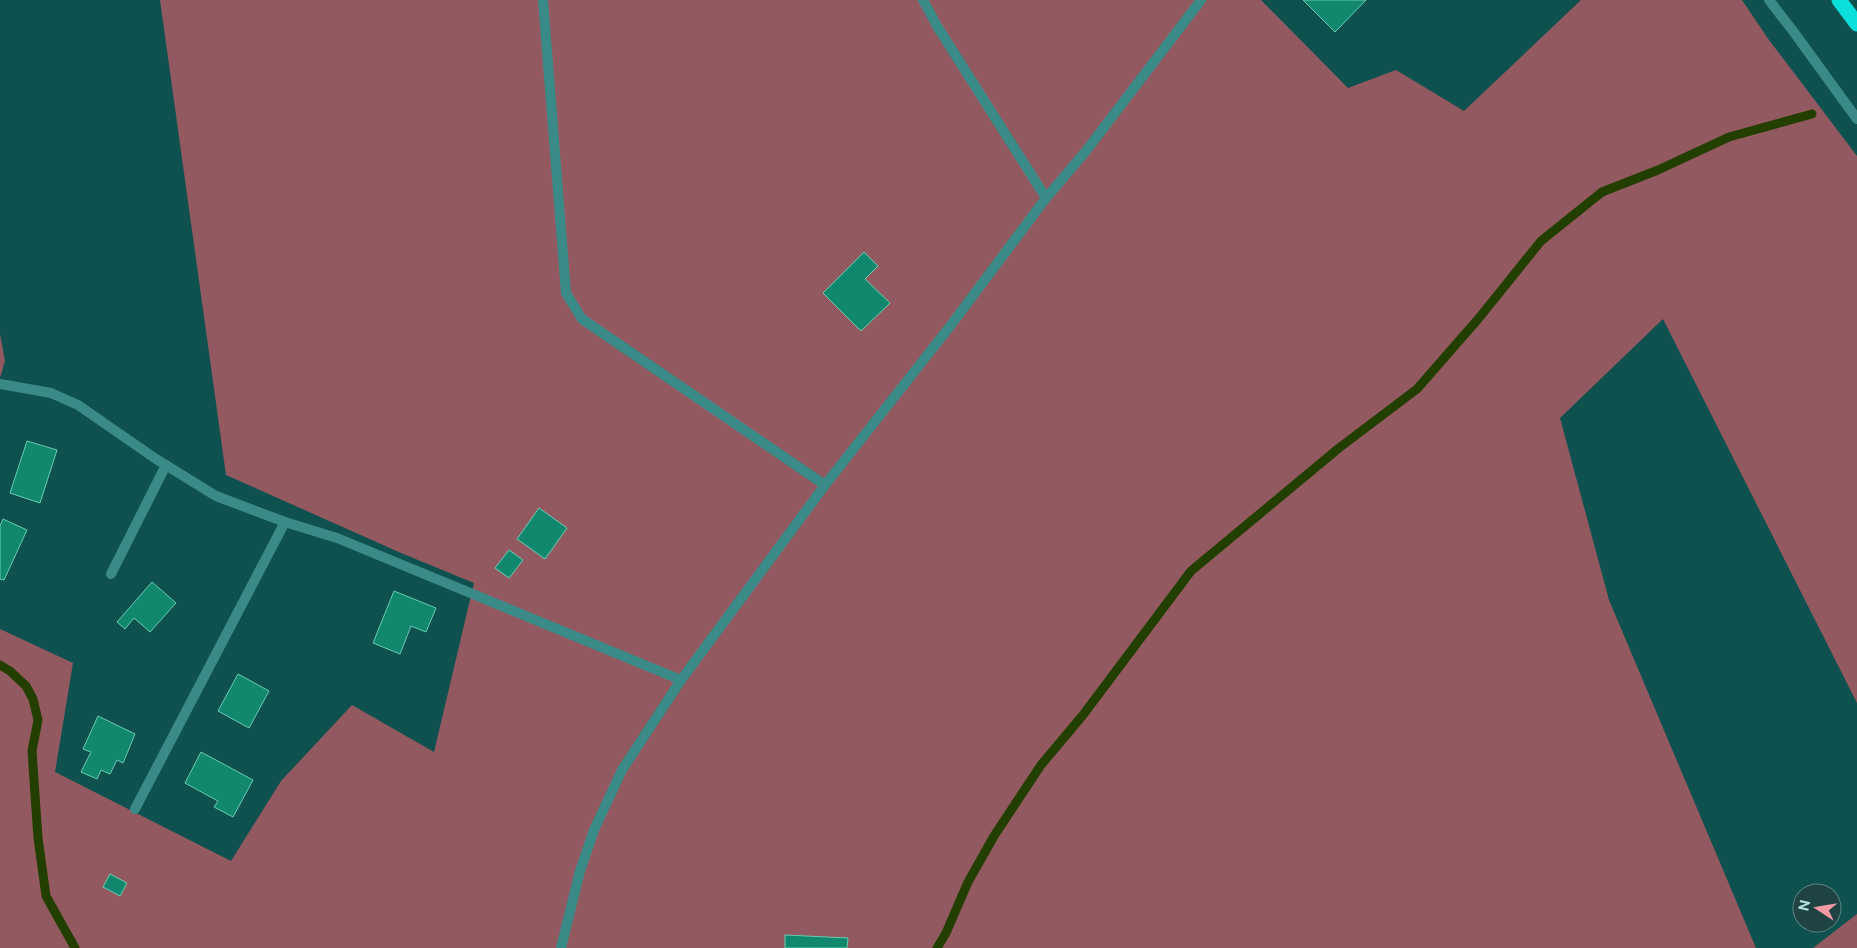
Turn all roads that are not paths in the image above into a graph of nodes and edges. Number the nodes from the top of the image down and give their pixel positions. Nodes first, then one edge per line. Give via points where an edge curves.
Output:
1 (543, 0) edge
2 (923, 0) edge
3 (1201, 0) edge
4 (1769, 0) edge
5 (1839, 0) edge
6 (1857, 24) edge
7 (1857, 119) edge
8 (1046, 198) junction
9 (0, 384) edge
10 (166, 465) junction
11 (825, 485) junction
12 (284, 522) junction
13 (111, 574) dead end
14 (681, 680) junction
15 (134, 810) dead end
16 (561, 948) edge

1 - 11 street via 566,293 582,319
2 - 8 street
3 - 8 street via 1086,151
4 - 7 street
5 - 6 highway
8 - 11 street
9 - 10 street via 51,393 78,405
10 - 12 street via 216,496
10 - 13 street
11 - 14 street
12 - 14 street via 337,538
12 - 15 street
14 - 16 street via 622,770 594,830

